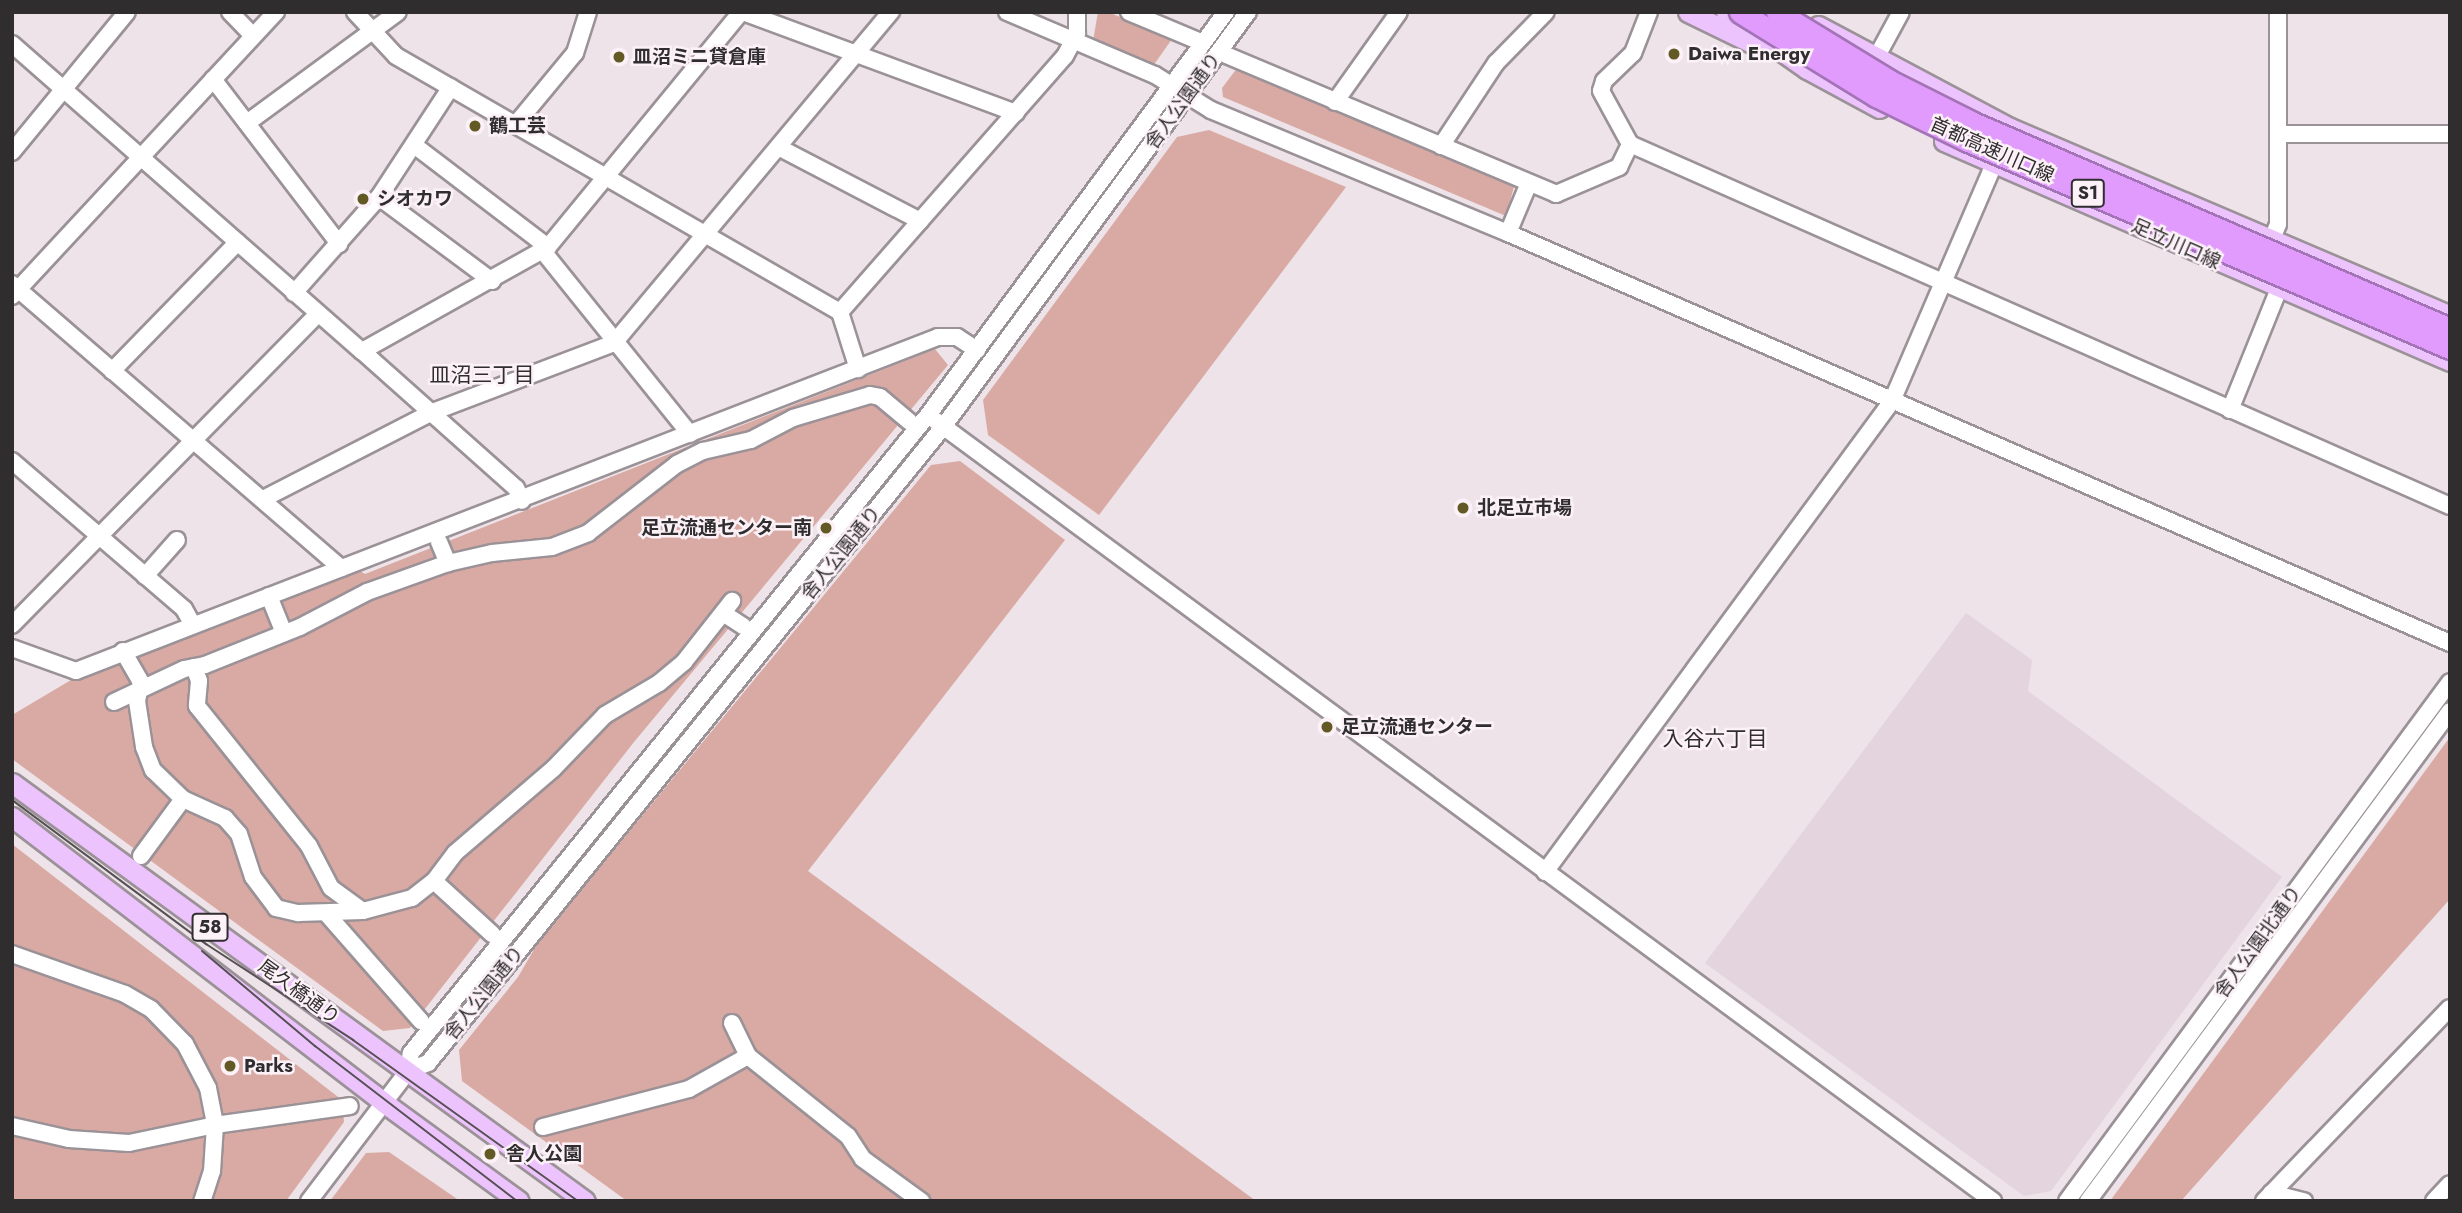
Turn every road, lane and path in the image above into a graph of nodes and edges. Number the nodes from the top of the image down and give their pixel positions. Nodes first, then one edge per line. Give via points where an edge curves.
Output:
1 (127, 12) edge
2 (230, 12) edge
3 (276, 12) edge
4 (355, 12) edge
5 (398, 12) edge
6 (588, 12) edge
7 (742, 12) edge
8 (891, 12) edge
9 (1007, 12) edge
10 (1077, 12) edge
11 (1129, 12) edge
12 (1226, 12) edge
13 (1248, 12) edge
14 (1399, 12) edge
15 (1546, 12) edge
16 (1649, 12) edge
17 (1688, 12) edge
18 (1726, 12) edge
19 (1740, 12) edge
20 (1777, 12) edge
21 (1797, 12) edge
22 (1901, 12) edge
23 (2278, 12) edge
24 (373, 31) junction
25 (253, 36) junction
26 (1074, 40) junction
27 (1203, 43) junction
28 (12, 44) edge
29 (1219, 52) junction
30 (856, 56) junction
31 (1876, 58) junction
32 (1807, 69) junction
33 (213, 79) junction
34 (1171, 86) junction
35 (451, 87) junction
36 (64, 89) junction
37 (1186, 97) junction
38 (1335, 102) junction
39 (1016, 113) junction
40 (247, 123) junction
41 (516, 124) junction
42 (2010, 128) junction
43 (2278, 134) junction
44 (2450, 134) edge
45 (1630, 144) junction
46 (414, 145) junction
47 (1441, 146) junction
48 (780, 148) junction
49 (12, 152) edge
50 (141, 157) junction
51 (1994, 165) junction
52 (606, 177) junction
53 (1529, 183) junction
54 (379, 197) junction
55 (920, 221) junction
56 (1508, 233) junction
57 (706, 235) junction
58 (2272, 239) junction
59 (238, 242) junction
60 (340, 244) junction
61 (545, 248) junction
62 (492, 281) junction
63 (1944, 284) junction
64 (2279, 289) junction
65 (14, 290) edge
66 (294, 293) junction
67 (840, 312) junction
68 (318, 314) junction
69 (2450, 316) edge
70 (2450, 329) edge
71 (614, 343) junction
72 (2450, 348) edge
73 (977, 350) junction
74 (362, 351) junction
75 (2450, 361) edge
76 (858, 369) junction
77 (112, 370) junction
78 (1892, 401) junction
79 (2230, 410) junction
80 (430, 413) junction
81 (928, 415) junction
82 (909, 421) dead end
83 (943, 426) junction
84 (193, 440) junction
85 (693, 444) junction
86 (16, 471) edge
87 (263, 499) junction
88 (522, 501) junction
89 (2450, 506) edge
90 (99, 536) junction
91 (177, 540) dead end
92 (439, 542) dead end
93 (448, 563) junction
94 (341, 568) junction
95 (145, 576) junction
96 (269, 596) junction
97 (12, 625) edge
98 (193, 625) junction
99 (743, 625) dead end
100 (284, 633) junction
101 (2450, 643) edge
102 (12, 648) edge
103 (123, 651) junction
104 (194, 667) junction
105 (2450, 682) edge
106 (139, 690) junction
107 (114, 702) dead end
108 (2450, 711) edge
109 (12, 783) edge
110 (183, 799) junction
111 (12, 817) edge
112 (141, 856) dead end
113 (1545, 872) junction
114 (434, 881) junction
115 (363, 911) junction
116 (326, 913) junction
117 (492, 934) dead end
118 (12, 954) edge
119 (2450, 1009) edge
120 (421, 1021) dead end
121 (732, 1023) dead end
122 (748, 1056) junction
123 (408, 1071) junction
124 (383, 1102) junction
125 (350, 1106) dead end
126 (215, 1125) junction
127 (12, 1126) edge
128 (543, 1127) dead end
129 (2450, 1184) edge
130 (2267, 1197) edge
131 (202, 1201) edge
132 (309, 1201) edge
133 (519, 1201) edge
134 (585, 1201) edge
135 (920, 1201) edge
136 (1993, 1201) edge
137 (2067, 1201) edge
138 (2088, 1201) edge
139 (2304, 1201) edge
140 (2434, 1201) edge

1 - 36 street
2 - 25 street
3 - 25 street
4 - 24 street
5 - 24 street
6 - 41 street via 575,52
7 - 30 street
7 - 52 street
8 - 30 street
9 - 26 street
10 - 26 street
11 - 27 street
12 - 27 street, 舎人公園通り
13 - 29 street, 舎人公園通り
14 - 38 street
15 - 47 street via 1496,64
16 - 45 street via 1633,53 1604,80 1601,91
17 - 32 main road
18 - 32 main road, 足立川口線
19 - 72 highway, 首都高速川口線 / S1, bridge via 1840,76 1966,140
20 - 70 highway, 首都高速川口線 / S1, bridge via 1890,81 1973,123
21 - 31 main road
22 - 31 street
23 - 43 street
24 - 35 street via 396,56
24 - 40 street
25 - 33 street
26 - 34 street
26 - 39 street
27 - 34 street, 舎人公園通り
28 - 36 street
29 - 37 street, 舎人公園通り
29 - 38 street
30 - 39 street
30 - 48 street
31 - 42 main road
32 - 51 main road, 足立川口線
33 - 40 street
33 - 50 street
34 - 37 street
34 - 73 street, 舎人公園通り
35 - 41 street
35 - 46 street
36 - 49 street
36 - 50 street
37 - 56 street
37 - 83 street, 舎人公園通り
38 - 47 street
39 - 55 street
40 - 60 street
41 - 52 street
42 - 51 street
42 - 58 main road
43 - 44 street
43 - 58 street via 2278,224
45 - 53 street via 1619,167 1556,194
45 - 63 street
46 - 54 street
46 - 61 street
47 - 53 street
48 - 55 street
48 - 57 street
50 - 59 street
50 - 65 street
51 - 63 street
51 - 64 main road, 足立川口線
52 - 57 street
52 - 61 street
53 - 56 street
54 - 60 street
54 - 62 street
55 - 67 street
56 - 78 street
57 - 67 street
57 - 71 street
58 - 69 main road
59 - 66 street
59 - 77 street
60 - 66 street
61 - 62 street
61 - 71 street
62 - 74 street
63 - 78 street
63 - 79 street
64 - 75 main road, 足立川口線
64 - 79 street
65 - 77 street
66 - 68 street
67 - 76 street
68 - 74 street
68 - 84 street
71 - 80 street
71 - 85 street
73 - 76 street via 948,335
73 - 81 street, 舎人公園通り
74 - 80 street
76 - 85 street
77 - 84 street
78 - 101 street
78 - 113 street
79 - 89 street
80 - 87 street
80 - 88 street via 516,488
81 - 83 street
81 - 123 street, 舎人公園通り via 411,1053
82 - 85 street via 880,397 870,395 793,418 751,440
83 - 113 street
83 - 123 street, 舎人公園通り via 428,1063
84 - 87 street
84 - 90 street
85 - 88 street
85 - 93 street via 677,464 588,533 552,547 492,552
86 - 90 street
87 - 94 street
88 - 94 street
90 - 95 street
90 - 97 street
91 - 95 street
92 - 93 street
93 - 100 street via 367,592
94 - 96 street
95 - 98 street via 184,609
96 - 98 street
96 - 100 street
98 - 103 street
99 - 114 street via 728,607 684,662 659,683 605,715 554,768 455,853
100 - 104 street
102 - 103 street via 76,671
103 - 106 street via 141,682
104 - 106 street
104 - 115 street via 199,681 197,706 309,846 331,888
105 - 137 street, 舎人公園北通り
106 - 107 street
106 - 110 street via 144,747 153,770
108 - 138 street, 舎人公園北通り
109 - 123 main road, 尾久橋通り / 58
110 - 112 street
110 - 116 street via 225,818 239,834 253,877 276,908
111 - 124 main road, 尾久橋通り / 58
113 - 136 street
114 - 115 street via 412,898
114 - 117 street
115 - 116 street
116 - 120 street
118 - 126 street via 125,994 151,1009 199,1066
119 - 130 street
121 - 122 street
122 - 128 street via 689,1089
122 - 135 street via 848,1136 863,1159
123 - 124 street, 舎人公園通り
123 - 134 main road, 尾久橋通り / 58
124 - 132 street, 舎人公園通り
124 - 133 main road, 尾久橋通り / 58
125 - 126 street
126 - 127 street via 129,1143 69,1139
126 - 131 street via 212,1171
129 - 140 street
130 - 139 street

